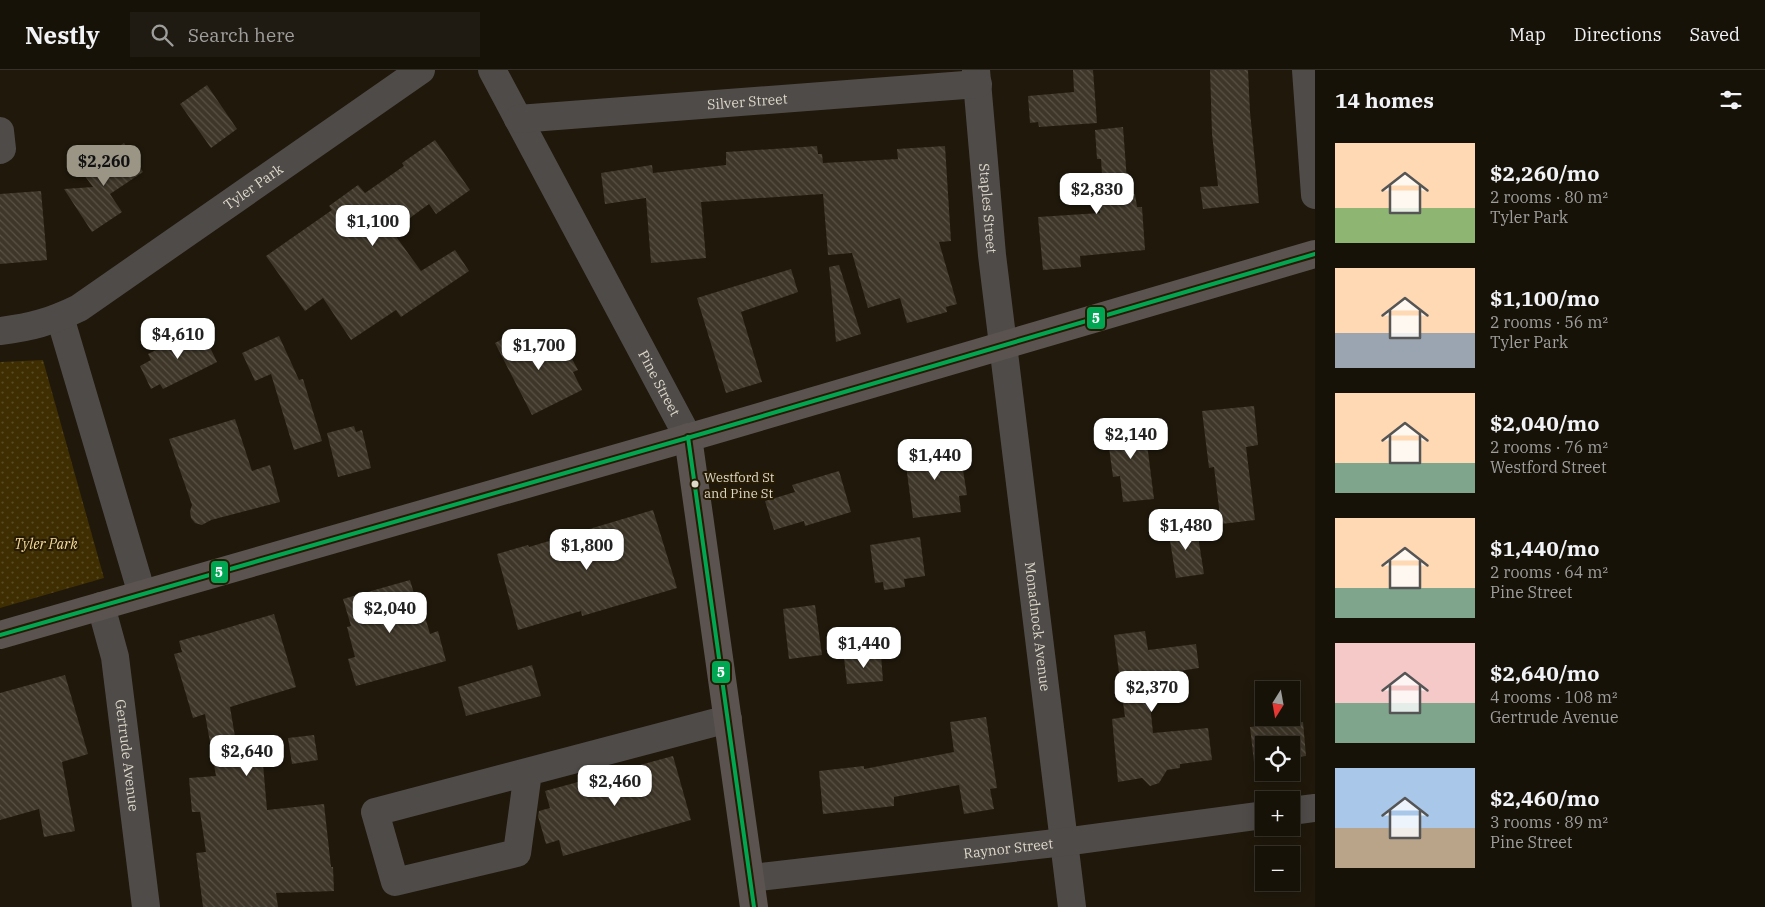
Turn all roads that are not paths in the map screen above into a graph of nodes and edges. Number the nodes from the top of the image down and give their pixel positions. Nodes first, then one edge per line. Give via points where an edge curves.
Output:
1 (421, 70) edge
2 (492, 70) edge
3 (1306, 70) edge
4 (977, 77) edge
5 (518, 119) junction
6 (0, 131) edge
7 (0, 150) edge
8 (1315, 195) edge
9 (1315, 254) edge
10 (60, 317) junction
11 (0, 331) edge
12 (1003, 346) junction
13 (688, 438) junction
14 (142, 594) junction
15 (101, 606) junction
16 (0, 634) edge
17 (728, 719) junction
18 (528, 772) junction
19 (1315, 808) edge
20 (1300, 810) edge
21 (1255, 816) edge
22 (1064, 842) junction
23 (751, 878) junction
24 (146, 907) edge
25 (754, 907) edge
26 (1072, 907) edge

1 - 10 street, Tyler Park via 79,308
2 - 5 street, Pine Street
3 - 8 street
4 - 5 street, Silver Street
4 - 12 street, Staples Street
5 - 13 street, Pine Street
6 - 7 street
9 - 12 main road
10 - 11 street, Tyler Park via 30,327
10 - 14 street
12 - 13 main road
12 - 22 street, Monadnock Avenue
13 - 14 main road
13 - 17 main road, Pine Street
14 - 15 main road
15 - 16 main road
15 - 24 street, Gertrude Avenue via 115,657
17 - 18 street
17 - 23 main road, Pine Street
18 - 18 street via 375,812 395,882 517,853
19 - 20 street
21 - 22 street, Raynor Street
22 - 23 street, Raynor Street
22 - 26 street, Monadnock Avenue
23 - 25 main road, Pine Street

